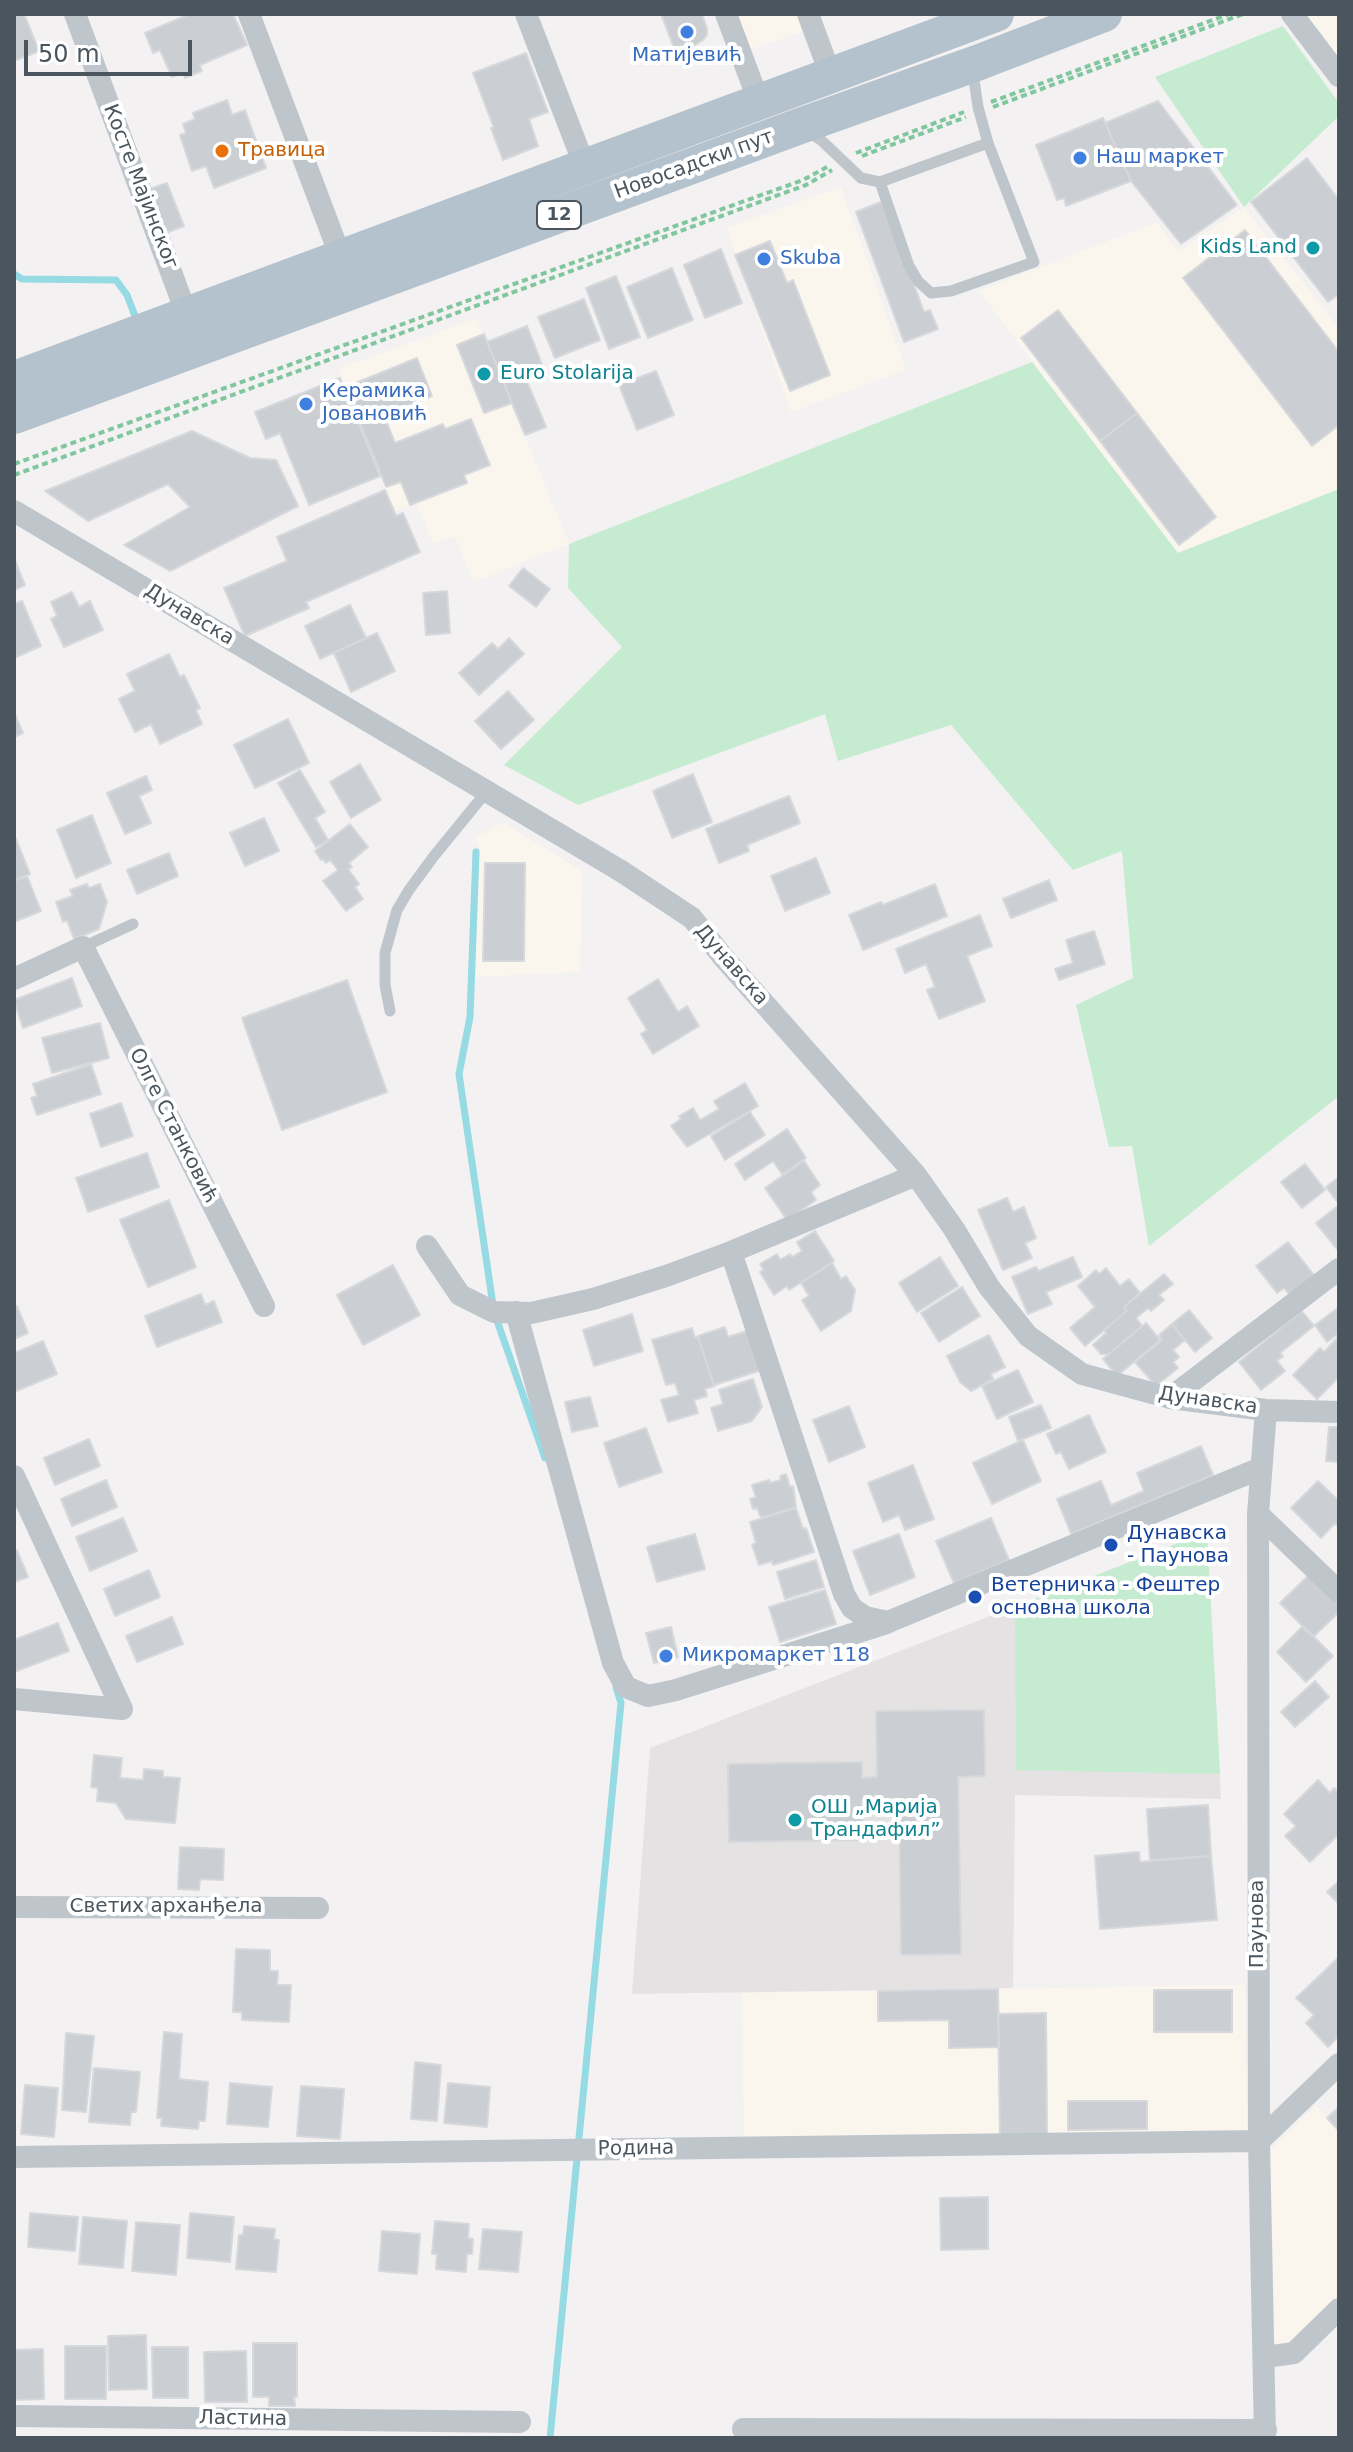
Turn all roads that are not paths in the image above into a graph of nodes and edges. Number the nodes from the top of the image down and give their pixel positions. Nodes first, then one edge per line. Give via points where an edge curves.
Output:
1 (75, 14) edge
2 (249, 14) edge
3 (526, 14) edge
4 (726, 14) edge
5 (808, 14) edge
6 (996, 14) edge
7 (1104, 14) edge
8 (1292, 14) edge
9 (977, 63) junction
10 (831, 76) junction
11 (1339, 76) edge
12 (759, 102) junction
13 (800, 126) junction
14 (988, 143) junction
15 (585, 167) junction
16 (880, 182) junction
17 (341, 258) junction
18 (187, 315) junction
19 (14, 379) edge
20 (14, 416) edge
21 (14, 511) edge
22 (487, 791) junction
23 (133, 924) dead end
24 (83, 947) junction
25 (14, 979) edge
26 (390, 1011) dead end
27 (916, 1175) junction
28 (427, 1246) dead end
29 (731, 1252) junction
30 (1339, 1269) edge
31 (264, 1306) dead end
32 (516, 1312) junction
33 (1170, 1398) junction
34 (1266, 1410) junction
35 (1339, 1412) edge
36 (1261, 1468) junction
37 (14, 1476) edge
38 (1258, 1514) junction
39 (1339, 1592) edge
40 (888, 1622) junction
41 (14, 1699) edge
42 (14, 1907) edge
43 (318, 1908) dead end
44 (1339, 2064) edge
45 (1259, 2141) junction
46 (14, 2157) edge
47 (1339, 2309) edge
48 (1265, 2357) junction
49 (14, 2416) edge
50 (520, 2422) dead end
51 (743, 2429) dead end
52 (1266, 2434) edge

1 - 18 street, Косте Мајинског
2 - 17 street
3 - 15 street
4 - 12 street
5 - 10 street
6 - 10 main road, Новосадски пут / 12
7 - 9 main road, Новосадски пут / 12
8 - 11 street
9 - 13 main road, Новосадски пут / 12
9 - 14 lane via 978,110
10 - 12 main road, Новосадски пут / 12
12 - 15 main road, Новосадски пут / 12
13 - 16 lane via 861,178
13 - 20 main road, Новосадски пут / 12
14 - 16 lane
14 - 16 lane via 1034,262 931,293 909,266
15 - 17 main road, Новосадски пут / 12
17 - 18 main road, Новосадски пут / 12
18 - 19 main road, Новосадски пут / 12
21 - 22 street, Дунавска
22 - 26 lane via 397,910 385,953
22 - 27 street, Дунавска via 692,918
23 - 24 lane
24 - 25 street
24 - 31 street, Олге Станковић
27 - 29 street
27 - 33 street, Дунавска via 989,1287 1028,1336 1082,1374
28 - 32 street via 460,1295 494,1312
29 - 32 street via 593,1299
29 - 40 street via 844,1594 865,1617
30 - 33 street
32 - 40 street via 613,1663 626,1687 648,1696 676,1690
33 - 34 street, Дунавска
34 - 35 street, Дунавска
34 - 36 street, Паунова
36 - 38 street, Паунова
36 - 40 street
37 - 41 street via 122,1709
38 - 39 street
38 - 45 street, Паунова
42 - 43 street, Светих арханђела
44 - 45 street
45 - 46 street, Родина
45 - 48 street, Паунова
47 - 48 street via 1294,2353
48 - 52 street, Паунова
49 - 50 street, Ластина
51 - 52 street

